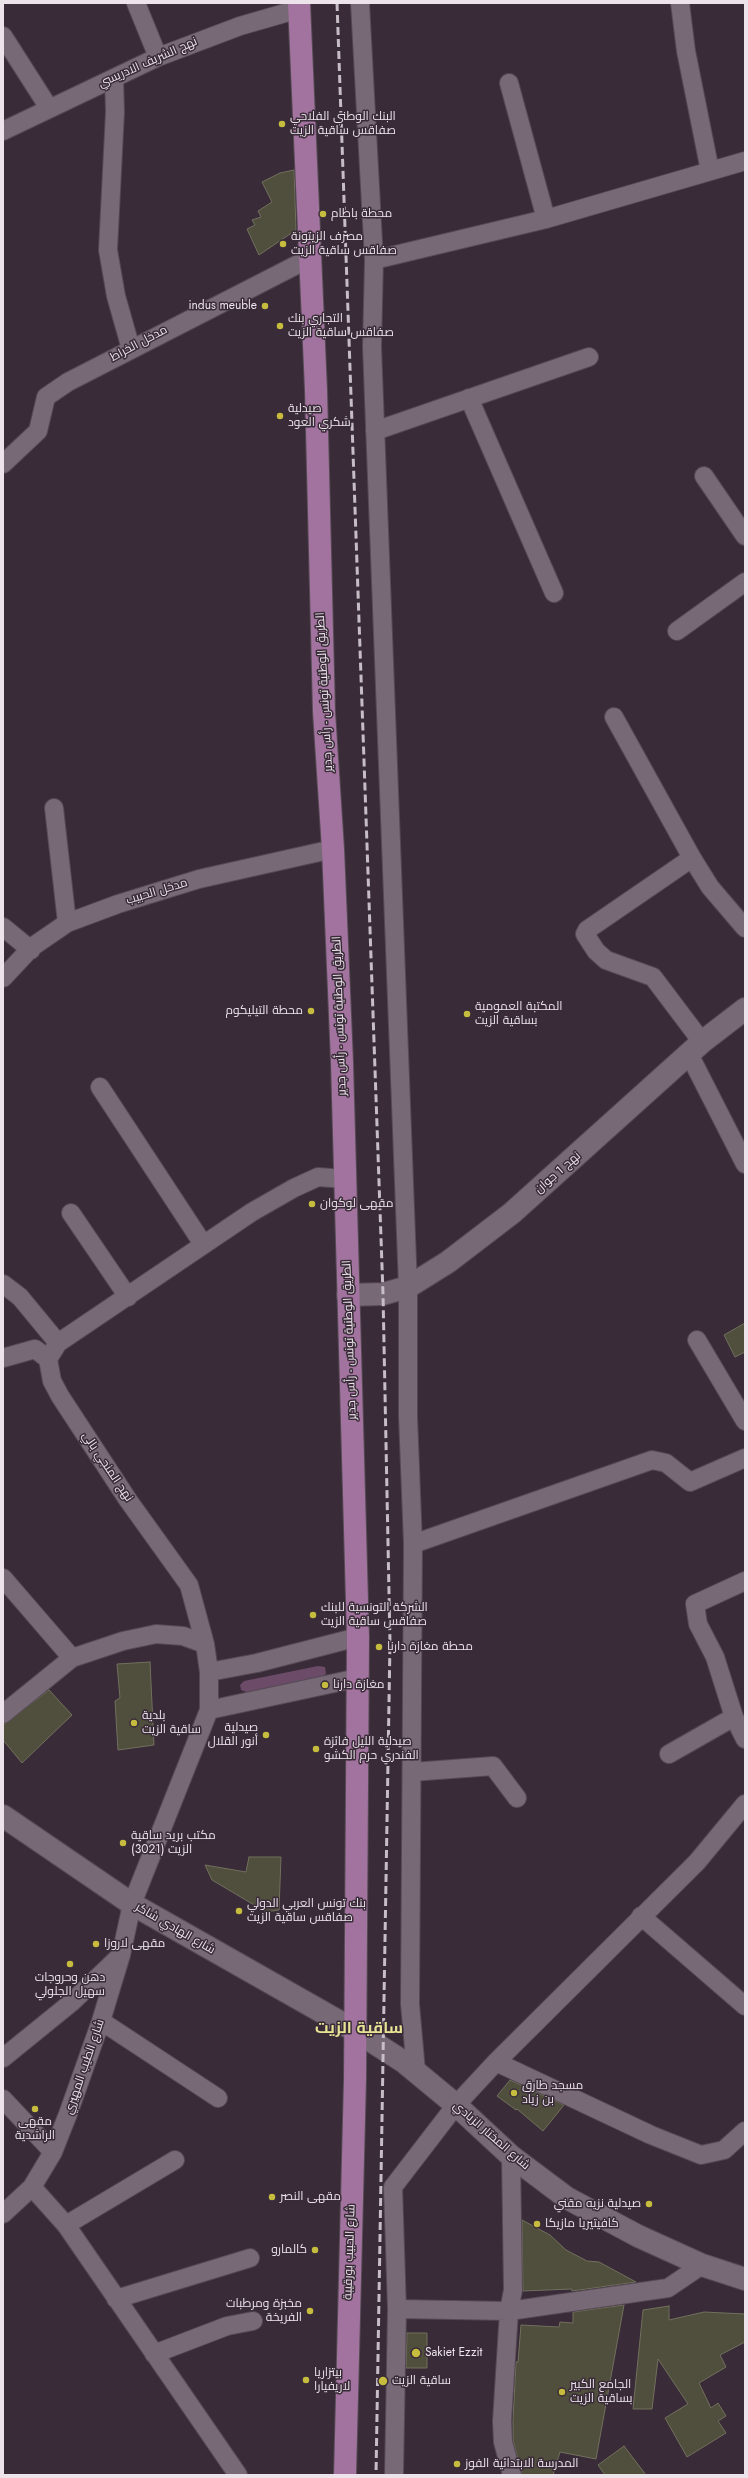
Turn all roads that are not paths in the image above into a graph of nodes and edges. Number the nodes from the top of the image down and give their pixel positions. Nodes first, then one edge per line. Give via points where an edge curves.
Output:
1 (136, 3) edge
2 (360, 3) edge
3 (680, 3) edge
4 (299, 6) edge
5 (3, 36) edge
6 (158, 57) junction
7 (114, 78) junction
8 (509, 83) dead end
9 (49, 108) junction
10 (3, 131) edge
11 (745, 161) edge
12 (710, 171) junction
13 (546, 219) junction
14 (310, 258) junction
15 (374, 260) junction
16 (130, 348) junction
17 (589, 357) dead end
18 (469, 398) junction
19 (375, 431) junction
20 (3, 464) edge
21 (704, 476) dead end
22 (745, 536) edge
23 (745, 582) edge
24 (554, 593) dead end
25 (677, 631) dead end
26 (614, 718) dead end
27 (54, 808) dead end
28 (333, 849) junction
29 (692, 858) junction
30 (67, 923) junction
31 (3, 927) edge
32 (745, 928) edge
33 (31, 950) junction
34 (3, 978) edge
35 (745, 1009) edge
36 (696, 1048) junction
37 (100, 1086) dead end
38 (745, 1164) edge
39 (345, 1179) junction
40 (71, 1213) dead end
41 (203, 1244) junction
42 (3, 1284) edge
43 (408, 1287) junction
44 (348, 1295) junction
45 (128, 1297) junction
46 (697, 1340) dead end
47 (58, 1343) junction
48 (3, 1358) edge
49 (48, 1359) junction
50 (745, 1421) edge
51 (745, 1458) edge
52 (413, 1544) junction
53 (3, 1578) edge
54 (745, 1582) edge
55 (358, 1637) junction
56 (205, 1644) junction
57 (72, 1658) junction
58 (209, 1672) junction
59 (358, 1678) junction
60 (208, 1710) junction
61 (3, 1714) edge
62 (734, 1717) junction
63 (745, 1739) edge
64 (669, 1754) dead end
65 (412, 1772) junction
66 (517, 1798) dead end
67 (743, 1809) edge
68 (3, 1816) edge
69 (132, 1904) junction
70 (641, 1916) junction
71 (121, 1955) junction
72 (745, 2006) edge
73 (101, 2021) junction
74 (354, 2030) junction
75 (3, 2058) edge
76 (496, 2062) junction
77 (416, 2071) junction
78 (218, 2098) dead end
79 (3, 2099) edge
80 (456, 2105) junction
81 (745, 2131) edge
82 (53, 2152) junction
83 (511, 2156) junction
84 (175, 2160) dead end
85 (32, 2187) junction
86 (3, 2214) edge
87 (66, 2225) junction
88 (250, 2258) dead end
89 (702, 2265) junction
90 (745, 2278) edge
91 (116, 2299) junction
92 (397, 2309) junction
93 (509, 2312) junction
94 (253, 2321) dead end
95 (154, 2354) junction
96 (238, 2475) edge
97 (345, 2475) edge
98 (394, 2475) edge
99 (512, 2475) edge

1 - 6 street
2 - 15 street
3 - 12 street via 686,51
4 - 6 street, نهج الشريف الادريسي
4 - 14 main road, الطريق الوطنية تونس - رأس جدير
5 - 9 street
6 - 7 street, نهج الشريف الادريسي
7 - 9 street, نهج الشريف الادريسي
7 - 16 street via 115,112 108,250 116,296
8 - 13 street
9 - 10 street, نهج الشريف الادريسي
11 - 12 street
12 - 13 street
13 - 15 street
14 - 16 street, مدخل الخراط
14 - 28 main road, الطريق الوطنية تونس - رأس جدير via 324,712
15 - 19 street via 372,347
16 - 20 street, مدخل الخراط via 46,397 38,431
17 - 18 street
18 - 19 street
18 - 24 street
19 - 43 street
21 - 22 street
23 - 25 street
26 - 29 street
27 - 30 street
28 - 30 street, مدخل الحبيب via 199,879
28 - 39 main road, الطريق الوطنية تونس - رأس جدير
29 - 32 street via 710,887
29 - 36 street via 587,930 585,934 596,951 606,960 654,977
30 - 33 street, مدخل الحبيب
31 - 33 street
33 - 34 street, مدخل الحبيب
35 - 36 main road, نهج 1 جوان
36 - 38 street
36 - 43 main road, نهج 1 جوان via 512,1213 448,1262
37 - 41 street
39 - 41 street via 318,1177 305,1182
39 - 44 main road, الطريق الوطنية تونس - رأس جدير
40 - 45 street
41 - 45 street
42 - 47 street via 20,1296
43 - 44 main road, نهج 1 جوان via 382,1294
43 - 52 street via 408,1416
44 - 55 main road, الطريق الوطنية تونس - رأس جدير
45 - 47 street
46 - 50 street
47 - 49 street
48 - 49 street via 35,1349
49 - 56 street, نهج المنجي بالي via 52,1382 60,1396 128,1500 189,1585
51 - 52 street via 690,1482 666,1463 652,1460
52 - 65 street
53 - 57 street
54 - 62 street via 695,1604 698,1624 715,1657
55 - 58 street via 257,1663
55 - 59 main road, الطريق الوطنية تونس - رأس جدير
56 - 57 street via 183,1636 156,1634 123,1641
56 - 58 street, نهج المنجي بالي
57 - 61 street
58 - 60 street, نهج المنجي بالي
59 - 60 street
59 - 74 main road, الطريق الوطنية تونس - رأس جدير
60 - 69 street, نهج المنجي بالي
62 - 63 street
62 - 64 street
65 - 66 street via 493,1766
65 - 77 street via 410,2004
67 - 70 street via 697,1862
68 - 69 main road, شارع الهادي شاكر
69 - 71 street, شارع الطيب المهيري
69 - 74 main road, شارع الهادي شاكر
70 - 72 street
70 - 76 street
71 - 73 street, شارع الطيب المهيري
71 - 75 street via 72,2002
73 - 78 street
73 - 82 street, شارع الطيب المهيري
74 - 77 main road, شارع المختار الزيادي
74 - 97 main road, شارع الحبيب بورقيبة
76 - 80 street
76 - 81 street via 651,2135 701,2155 724,2150
77 - 80 main road, شارع المختار الزيادي
79 - 82 street
80 - 83 main road, شارع المختار الزيادي
80 - 92 street via 393,2188
82 - 85 street, شارع الطيب المهيري
83 - 89 main road, شارع المختار الزيادي via 567,2198 638,2236
83 - 93 street via 513,2290
84 - 87 street
85 - 86 street, شارع الطيب المهيري
85 - 87 street
87 - 91 street
88 - 91 street
89 - 90 main road, شارع المختار الزيادي
89 - 93 street via 668,2288
91 - 95 street
92 - 93 street
92 - 98 street
93 - 99 street via 502,2421
94 - 95 street via 227,2326
95 - 96 street

